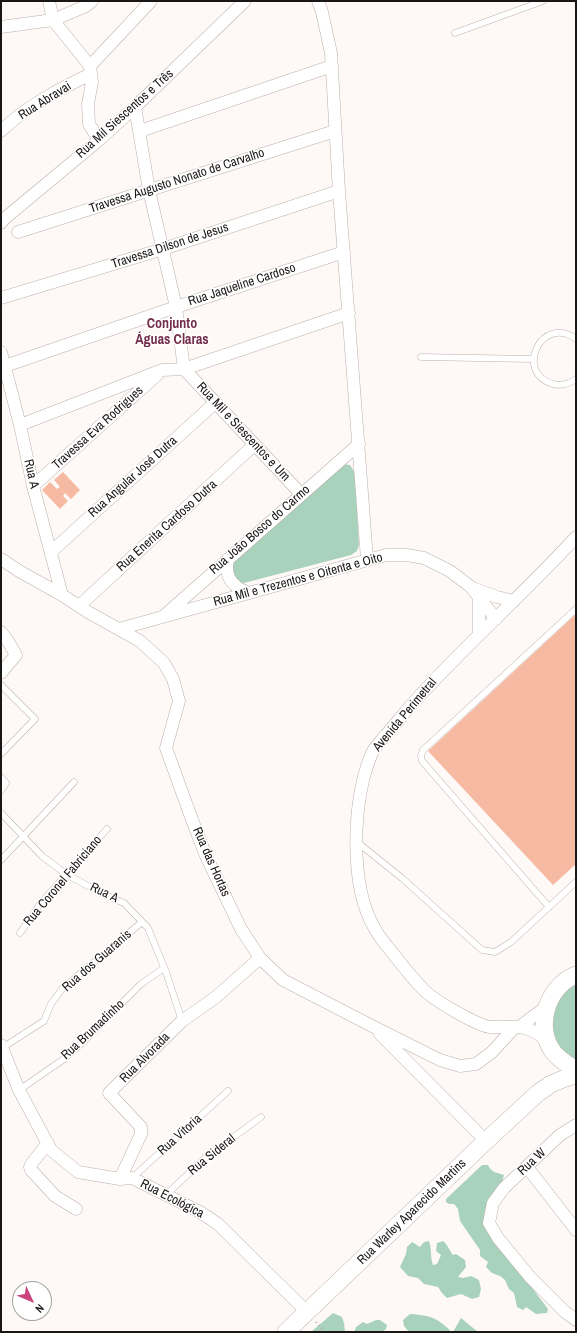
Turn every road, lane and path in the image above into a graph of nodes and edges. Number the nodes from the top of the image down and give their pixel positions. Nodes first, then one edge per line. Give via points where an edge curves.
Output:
1 (49, 1) edge
2 (92, 1) edge
3 (151, 1) edge
4 (245, 1) edge
5 (318, 1) edge
6 (543, 1) edge
7 (53, 20) junction
8 (1, 27) edge
9 (455, 33) dead end
10 (332, 66) junction
11 (91, 70) junction
12 (135, 107) junction
13 (1, 131) edge
14 (140, 131) junction
15 (335, 131) junction
16 (99, 140) junction
17 (149, 190) junction
18 (338, 191) junction
19 (1, 223) edge
20 (18, 232) dead end
21 (163, 249) junction
22 (344, 252) junction
23 (1, 298) edge
24 (176, 307) junction
25 (349, 313) junction
26 (576, 339) edge
27 (1, 352) edge
28 (421, 356) dead end
29 (534, 359) junction
30 (5, 366) junction
31 (184, 369) junction
32 (162, 370) junction
33 (576, 379) edge
34 (216, 402) junction
35 (20, 425) junction
36 (359, 444) junction
37 (254, 445) junction
38 (33, 486) junction
39 (301, 494) junction
40 (576, 537) edge
41 (51, 552) junction
42 (1, 559) edge
43 (228, 559) junction
44 (367, 559) junction
45 (471, 587) junction
46 (249, 593) junction
47 (62, 595) junction
48 (479, 597) junction
49 (514, 601) junction
50 (79, 606) junction
51 (576, 609) edge
52 (162, 617) junction
53 (496, 619) junction
54 (119, 628) junction
55 (1, 632) edge
56 (479, 635) junction
57 (1, 673) edge
58 (1, 685) edge
59 (1, 754) edge
60 (1, 777) edge
61 (74, 782) dead end
62 (1, 790) edge
63 (1, 813) edge
64 (107, 829) dead end
65 (24, 836) junction
66 (356, 841) junction
67 (1, 860) edge
68 (66, 874) junction
69 (576, 882) edge
70 (549, 907) junction
71 (142, 922) junction
72 (20, 933) dead end
73 (260, 958) junction
74 (164, 968) junction
75 (576, 975) edge
76 (549, 1000) junction
77 (182, 1020) junction
78 (517, 1027) junction
79 (374, 1028) junction
80 (2, 1047) edge
81 (551, 1048) junction
82 (576, 1070) edge
83 (576, 1075) edge
84 (19, 1090) junction
85 (228, 1091) dead end
86 (538, 1093) junction
87 (261, 1117) dead end
88 (575, 1127) edge
89 (486, 1141) junction
90 (48, 1143) junction
91 (527, 1167) junction
92 (126, 1178) junction
93 (166, 1195) junction
94 (76, 1209) dead end
95 (576, 1230) edge
96 (307, 1312) junction
97 (576, 1320) edge
98 (286, 1332) edge

1 - 7 street
2 - 7 street
3 - 11 street, Rua Abravai
4 - 12 street, Rua Mil Siescentos e Três
5 - 10 street via 324,19
6 - 9 lane
7 - 8 street
7 - 11 street
10 - 14 street
10 - 15 street
11 - 13 street, Rua Abravai via 38,102
11 - 16 street via 89,124
12 - 14 street
12 - 16 street, Rua Mil Siescentos e Três
14 - 17 street
15 - 17 street, Travessa Augusto Nonato de Carvalho
15 - 18 street
16 - 19 street, Rua Mil Siescentos e Três
17 - 20 street, Travessa Augusto Nonato de Carvalho
17 - 21 street
18 - 21 street, Travessa Dilson de Jesus
18 - 22 street
21 - 23 street, Travessa Dilson de Jesus
21 - 24 street
22 - 24 street, Rua Jaqueline Cardoso
22 - 25 street
24 - 30 street, Rua Jaqueline Cardoso
24 - 31 street
25 - 31 street
25 - 36 street
26 - 29 lane via 563,333 551,334 537,347
27 - 30 street, Rua A
28 - 29 lane
29 - 33 lane via 536,371 544,381 562,385
30 - 35 street, Rua A
31 - 32 street
31 - 34 street, Rua Mil e Siescentos e Um
32 - 35 street
32 - 38 street, Travessa Eva Rodrigues
34 - 37 street, Rua Mil e Siescentos e Um
34 - 41 street, Rua Angular José Dutra
35 - 38 street, Rua A
36 - 39 street, Rua João Bosco do Carmo
36 - 44 street
37 - 39 street, Rua Mil e Siescentos e Um
37 - 50 street, Rua Enerita Cardoso Dutra
38 - 41 street, Rua A
39 - 43 street, Rua João Bosco do Carmo
40 - 49 street, Avenida Perimetral
41 - 47 street, Rua A
42 - 47 street, Rua das Hortas
43 - 46 street via 228,575 235,586
43 - 52 street, Rua João Bosco do Carmo
44 - 45 street, Rua Mil e Trezentos e Oitenta e Oito via 386,555 424,558 450,571
44 - 46 street, Rua Mil e Trezentos e Oitenta e Oito
45 - 48 street, Rua Mil e Trezentos e Oitenta e Oito
45 - 49 street, Rua Mil e Trezentos e Oitenta e Oito
46 - 52 street, Rua Mil e Trezentos e Oitenta e Oito
47 - 50 street, Rua das Hortas
48 - 53 street, Rua Mil e Trezentos e Oitenta e Oito
48 - 56 street
49 - 53 street, Avenida Perimetral
50 - 54 street, Rua das Hortas
51 - 70 lane via 423,750 421,756 422,762
52 - 54 street, Rua Mil e Trezentos e Oitenta e Oito
53 - 56 street, Avenida Perimetral
54 - 73 street, Rua das Hortas via 140,641 164,663 173,679 179,702 166,748 206,856 241,929
55 - 57 street via 16,655
56 - 66 street, Avenida Perimetral via 404,713 373,752 361,786
58 - 59 lane via 35,719
60 - 62 lane via 6,783
61 - 65 lane
63 - 65 lane, Rua A
64 - 68 lane, Rua Coronel Fabriciano
65 - 67 lane
65 - 68 lane, Rua A via 42,856
66 - 70 lane via 403,879 482,950 495,952 511,942
66 - 78 street, Avenida Perimetral via 362,898 375,929 424,991 480,1024 491,1027
68 - 71 lane, Rua A via 124,903
68 - 72 lane, Rua Coronel Fabriciano
69 - 70 lane
71 - 74 lane, Rua A via 148,928
71 - 80 lane, Rua dos Guaranis via 62,989 51,1004 44,1021
73 - 77 street, Rua Alvorada via 216,997
73 - 79 street, Rua das Hortas via 283,980
74 - 77 lane, Rua A
74 - 84 lane, Rua Brumadinho via 141,984 64,1059
75 - 76 street via 558,987
76 - 78 street via 542,1010
76 - 81 street via 544,1029
77 - 92 street, Rua Alvorada via 109,1093 141,1127
78 - 79 street, Rua das Hortas via 476,1064 460,1066 440,1060
78 - 81 street, Avenida Perimetral via 537,1032
79 - 89 street
80 - 84 street, Rua Ecológica
81 - 82 street via 563,1062
81 - 86 street, Rua Warley Aparecido Martins via 554,1056 551,1073
83 - 86 street, Rua Warley Aparecido Martins via 551,1084
84 - 90 street, Rua Ecológica
85 - 92 lane, Rua Vitoria
86 - 89 street, Rua Warley Aparecido Martins
87 - 93 lane, Rua Sideral via 205,1158
88 - 91 street, Rua W via 560,1135
89 - 96 street, Rua Warley Aparecido Martins
90 - 92 street, Rua Ecológica via 51,1150 78,1172
90 - 94 street via 30,1167 31,1170 55,1196
91 - 95 street
91 - 97 street, Rua W via 504,1188 493,1203 490,1223 498,1238 530,1277
92 - 93 street, Rua Ecológica
93 - 96 street, Rua Ecológica via 218,1224
96 - 98 street, Rua Warley Aparecido Martins

